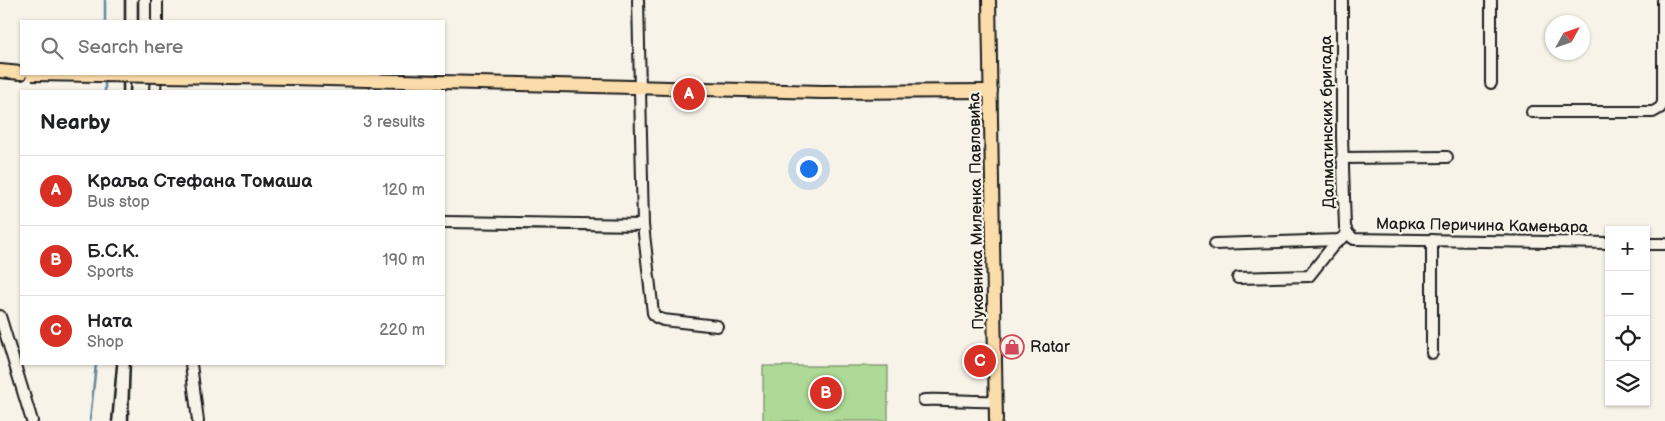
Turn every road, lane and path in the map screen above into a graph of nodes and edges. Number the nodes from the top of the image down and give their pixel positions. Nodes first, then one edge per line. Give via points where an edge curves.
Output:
1 (157, 0) edge
2 (638, 0) edge
3 (989, 0) edge
4 (1342, 0) edge
5 (1491, 0) edge
6 (1663, 0) edge
7 (157, 20) edge
8 (0, 71) edge
9 (20, 73) edge
10 (96, 75) edge
11 (156, 75) edge
12 (1491, 83) dead end
13 (640, 88) junction
14 (155, 90) edge
15 (991, 91) junction
16 (1532, 112) dead end
17 (1447, 157) dead end
18 (1342, 158) junction
19 (445, 222) edge
20 (643, 225) junction
21 (1351, 236) junction
22 (1339, 240) junction
23 (1432, 240) junction
24 (1605, 243) edge
25 (1215, 244) dead end
26 (1650, 244) edge
27 (1665, 244) edge
28 (1238, 278) dead end
29 (0, 316) edge
30 (717, 326) dead end
31 (1432, 353) dead end
32 (191, 365) edge
33 (924, 400) dead end
34 (996, 401) junction
35 (32, 421) edge
36 (198, 421) edge
37 (996, 421) edge

1 - 7 street
2 - 13 street
3 - 15 main road, Пуковника Миленка Павловића
4 - 18 street, Далматинских бригада
5 - 12 street
6 - 16 street via 1663,103 1660,108 1653,112
8 - 9 main road
10 - 13 main road, bridge
11 - 14 street
13 - 15 main road
13 - 20 street
15 - 34 main road, Пуковника Миленка Павловића
17 - 18 street
18 - 21 street, Далматинских бригада via 1344,227
19 - 20 street
20 - 30 street via 653,313 663,320
21 - 22 street
21 - 23 street, Марка Перичина Камењара
22 - 25 street
22 - 28 street via 1309,276
23 - 24 street, Марка Перичина Камењара
23 - 31 street
26 - 27 street
29 - 35 street
32 - 36 street
33 - 34 street
34 - 37 main road, Пуковника Миленка Павловића

